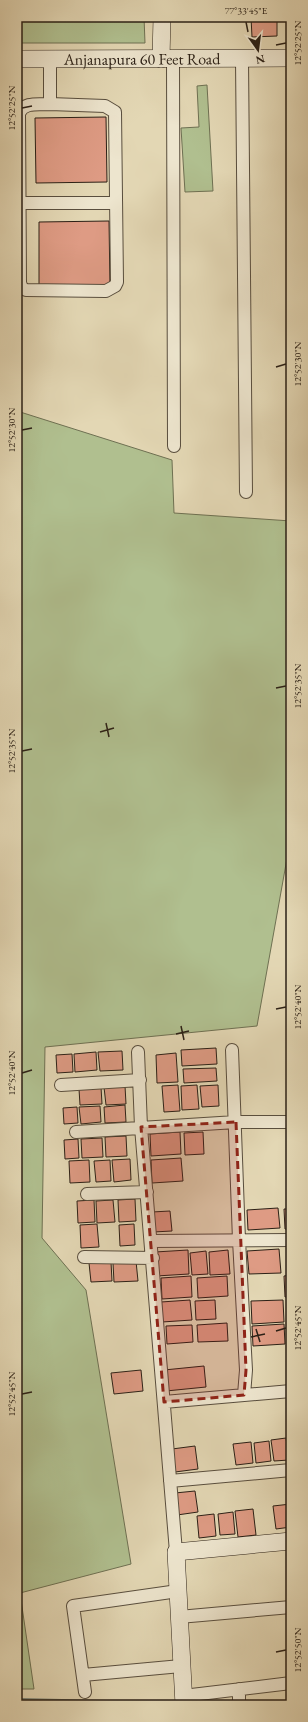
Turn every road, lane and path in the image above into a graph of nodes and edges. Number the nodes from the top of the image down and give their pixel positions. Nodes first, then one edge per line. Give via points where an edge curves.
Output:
1 (162, 17) edge
2 (291, 58) edge
3 (17, 59) edge
4 (50, 59) junction
5 (167, 59) junction
6 (242, 59) junction
7 (50, 104) junction
8 (19, 203) junction
9 (116, 203) junction
10 (174, 446) dead end
11 (246, 492) dead end
12 (232, 1050) dead end
13 (138, 1052) dead end
14 (140, 1080) junction
15 (61, 1085) dead end
16 (236, 1122) junction
17 (291, 1122) edge
18 (141, 1126) junction
19 (76, 1132) dead end
20 (147, 1192) junction
21 (87, 1194) dead end
22 (239, 1240) junction
23 (291, 1240) edge
24 (151, 1241) junction
25 (84, 1257) dead end
26 (153, 1258) junction
27 (291, 1391) edge
28 (244, 1395) junction
29 (164, 1402) junction
30 (291, 1470) edge
31 (170, 1481) junction
32 (291, 1541) edge
33 (176, 1552) junction
34 (178, 1592) junction
35 (291, 1607) edge
36 (179, 1618) junction
37 (181, 1666) junction
38 (83, 1675) junction
39 (291, 1683) edge
40 (239, 1689) junction
41 (85, 1692) dead end
42 (183, 1700) edge
43 (240, 1705) edge

1 - 5 street
2 - 6 street, Anjanapura 60 Feet Road
3 - 4 street, Anjanapura 60 Feet Road
4 - 5 street, Anjanapura 60 Feet Road
4 - 7 street
5 - 6 street, Anjanapura 60 Feet Road
5 - 10 street
6 - 11 street
7 - 8 street via 26,106 21,108 19,113
7 - 9 street via 105,106 115,112
8 - 9 street
8 - 9 street via 22,288 106,291 117,282
12 - 16 street
13 - 14 street
14 - 15 street
14 - 18 street
16 - 17 street
16 - 18 street
16 - 22 street
18 - 19 street
18 - 20 street
20 - 21 street
20 - 24 street
22 - 23 street
22 - 24 street
22 - 28 street via 246,1370
24 - 26 street
25 - 26 street
26 - 29 street
27 - 28 street
28 - 29 street
29 - 31 street
30 - 31 street
31 - 33 street
32 - 33 street
33 - 34 street
34 - 36 street
34 - 38 street via 73,1606
35 - 36 street
36 - 37 street
37 - 38 street
37 - 42 street
38 - 41 street
39 - 40 street
40 - 42 street
40 - 43 street

